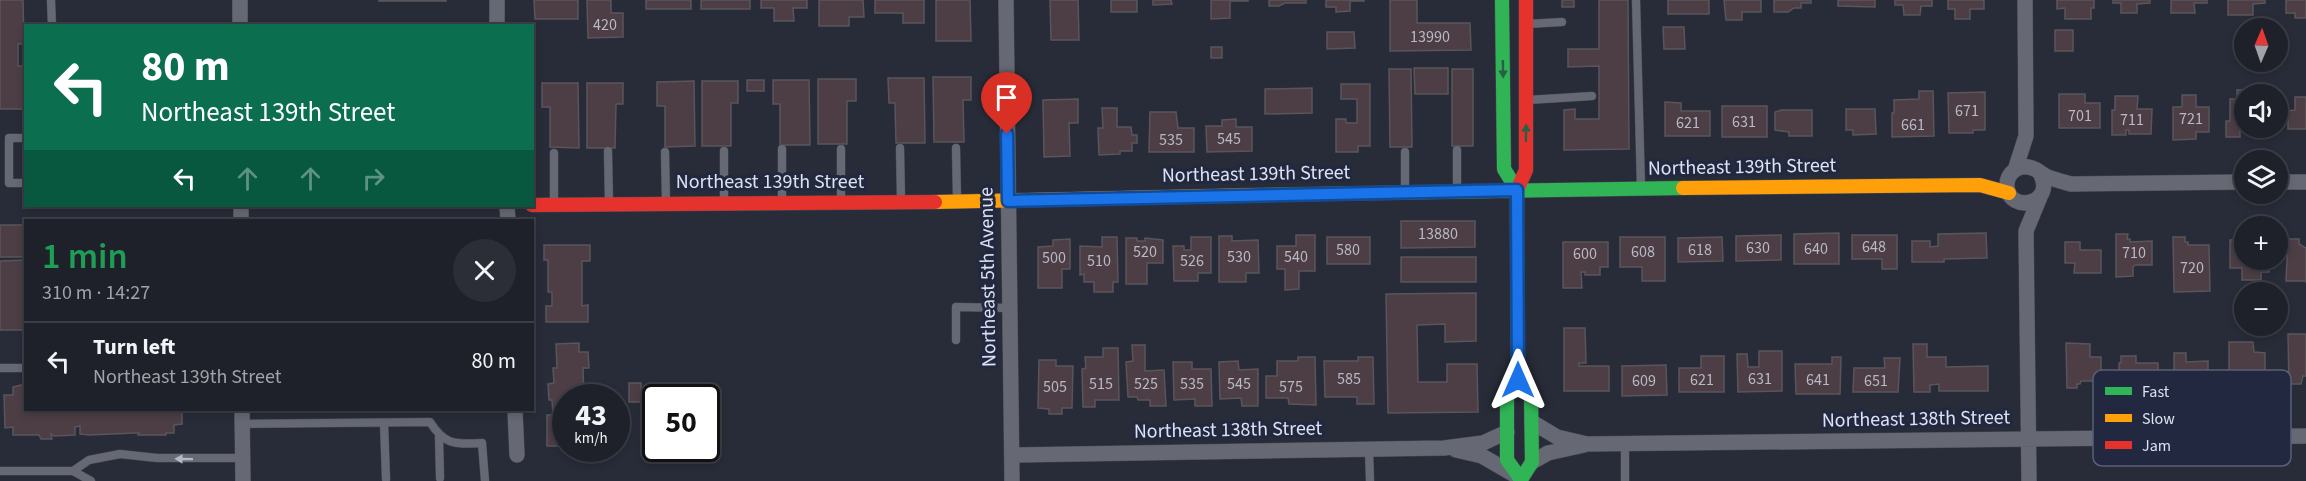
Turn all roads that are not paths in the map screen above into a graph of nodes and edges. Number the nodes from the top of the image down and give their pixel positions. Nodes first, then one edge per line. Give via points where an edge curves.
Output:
1 (51, 0) edge
2 (240, 0) edge
3 (497, 0) edge
4 (1006, 0) edge
5 (1502, 0) edge
6 (1526, 0) edge
7 (1636, 0) edge
8 (2025, 0) edge
9 (1562, 22) dead end
10 (52, 24) edge
11 (240, 24) edge
12 (497, 24) edge
13 (1526, 24) junction
14 (1592, 96) dead end
15 (1527, 100) junction
16 (2026, 136) junction
17 (24, 138) edge
18 (900, 148) dead end
19 (956, 148) dead end
20 (782, 149) dead end
21 (841, 149) dead end
22 (1457, 150) dead end
23 (724, 151) dead end
24 (608, 152) dead end
25 (665, 152) dead end
26 (1405, 152) dead end
27 (554, 153) dead end
28 (2039, 172) junction
29 (2012, 173) junction
30 (2234, 182) edge
31 (2288, 182) edge
32 (2306, 182) edge
33 (24, 183) edge
34 (2071, 184) junction
35 (1980, 185) junction
36 (1641, 189) junction
37 (1517, 190) junction
38 (1457, 191) junction
39 (1406, 192) junction
40 (2042, 194) junction
41 (2011, 195) junction
42 (957, 201) junction
43 (1008, 201) junction
44 (782, 202) junction
45 (841, 202) junction
46 (901, 202) junction
47 (724, 203) junction
48 (609, 204) junction
49 (666, 204) junction
50 (534, 205) edge
51 (554, 205) junction
52 (2026, 231) junction
53 (1010, 308) junction
54 (956, 340) dead end
55 (0, 368) edge
56 (24, 368) edge
57 (1518, 380) junction
58 (515, 411) edge
59 (242, 417) edge
60 (1532, 422) junction
61 (384, 423) junction
62 (1507, 432) junction
63 (2291, 436) edge
64 (2306, 436) edge
65 (439, 437) junction
66 (2028, 438) junction
67 (2093, 438) edge
68 (1587, 444) junction
69 (1625, 444) junction
70 (1444, 448) junction
71 (1370, 449) junction
72 (517, 455) dead end
73 (1012, 455) junction
74 (242, 458) junction
75 (1532, 462) junction
76 (0, 471) edge
77 (73, 471) junction
78 (440, 478) dead end
79 (386, 479) dead end
80 (1520, 480) edge
81 (91, 481) edge
82 (243, 481) edge
83 (485, 481) edge
84 (1012, 481) edge
85 (1370, 481) edge
86 (1625, 481) edge
87 (2029, 481) edge

1 - 10 lane
2 - 11 street
3 - 12 street
4 - 43 street, Northeast 5th Avenue
5 -> 37 street via 1504,169
6 - 13 street
7 - 36 lane
8 - 16 street
9 - 13 lane
13 - 15 street
14 - 15 lane
37 -> 15 street via 1526,170
16 - 28 street
16 - 29 street
17 - 33 lane via 9,138 9,183
18 - 46 lane
19 - 42 lane
20 - 44 lane
21 - 45 lane
22 - 38 lane
23 - 47 lane
24 - 48 lane
25 - 49 lane
26 - 39 lane
27 - 51 lane
28 - 29 street via 2026,166
28 - 34 street
28 - 40 street via 2044,180
29 - 35 street, Northeast 139th Street
29 - 41 street via 2008,180
30 - 34 street
31 - 32 street
34 - 40 street
35 - 36 street, Northeast 139th Street
35 - 41 street, Northeast 139th Street
36 - 37 street, Northeast 139th Street
37 - 38 street, Northeast 139th Street
37 - 57 street
38 - 39 street, Northeast 139th Street
39 - 43 street, Northeast 139th Street
40 - 41 street via 2030,203
40 - 52 street
41 - 52 street
42 - 43 street, Northeast 139th Street
42 - 46 street, Northeast 139th Street
43 - 53 street, Northeast 5th Avenue
44 - 45 street, Northeast 139th Street
44 - 47 street, Northeast 139th Street
45 - 46 street, Northeast 139th Street
47 - 49 street, Northeast 139th Street
48 - 49 street, Northeast 139th Street
48 - 51 street, Northeast 139th Street
50 - 51 street, Northeast 139th Street
52 - 66 street
53 - 54 lane via 956,307
53 - 73 street, Northeast 5th Avenue
55 - 56 lane
57 - 60 street via 1531,396
57 - 62 street via 1507,393
58 - 72 street
59 - 61 lane
59 - 74 street
60 - 68 street, Northeast 138th Street via 1557,437
60 - 75 street
61 - 65 lane via 430,422
61 - 79 lane
62 - 70 street, Northeast 138th Street via 1482,443
62 - 80 street via 1508,460
63 - 64 street, Northeast 138th Street
65 - 78 lane
65 - 83 lane via 459,444 482,443
66 - 67 street, Northeast 138th Street
66 - 69 street, Northeast 138th Street
66 - 87 street
68 - 69 street, Northeast 138th Street
68 - 75 street via 1548,453
69 - 86 lane
70 - 71 street, Northeast 138th Street
70 - 80 street, Northeast 138th Street via 1482,456
71 - 73 street, Northeast 138th Street
71 - 85 lane
73 - 84 street, Northeast 5th Avenue
74 -> 77 lane via 120,454 89,460
74 - 82 street
75 - 80 street
76 - 77 lane
77 - 81 lane

